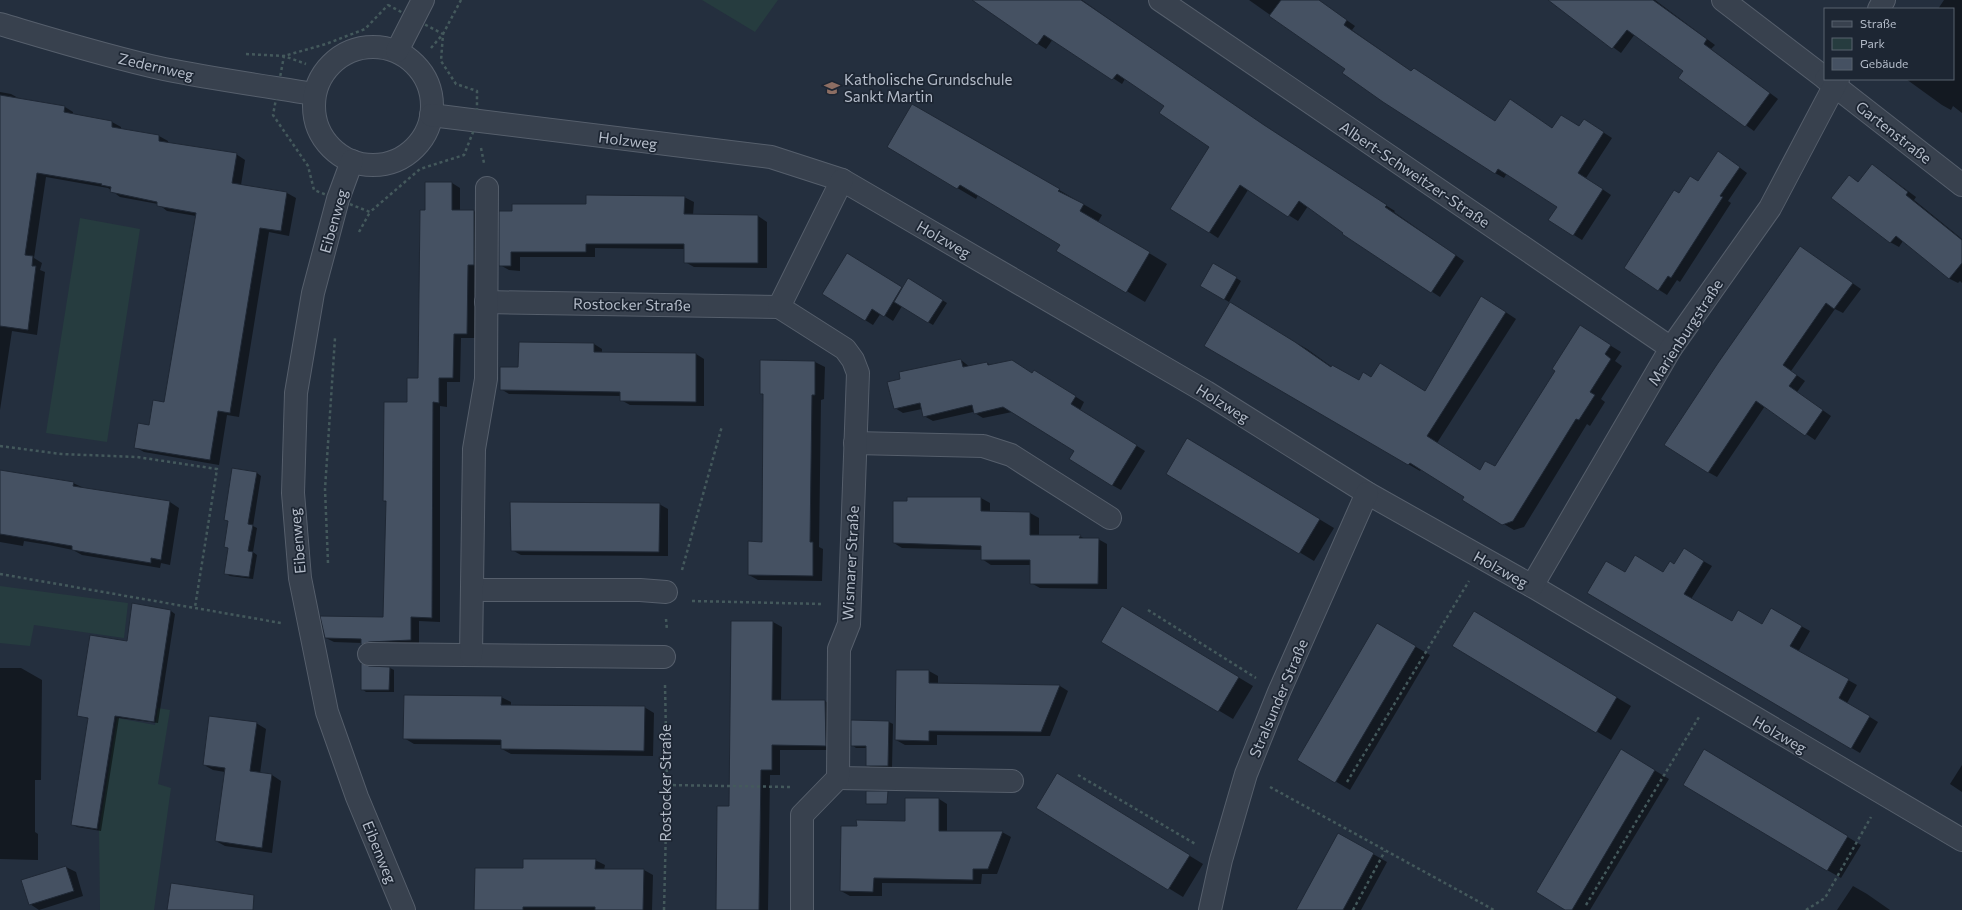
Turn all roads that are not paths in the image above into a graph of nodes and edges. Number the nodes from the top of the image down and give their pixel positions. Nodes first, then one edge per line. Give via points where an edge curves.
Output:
1 (1160, 0) edge
2 (1722, 0) edge
3 (418, 9) edge
4 (0, 24) edge
5 (397, 51) junction
6 (1824, 75) edge
7 (1831, 80) edge
8 (314, 94) junction
9 (431, 115) junction
10 (352, 161) junction
11 (842, 180) junction
12 (1962, 185) edge
13 (487, 188) road end
14 (486, 302) junction
15 (778, 306) junction
16 (1671, 348) junction
17 (855, 443) junction
18 (1367, 493) junction
19 (1110, 518) dead end
20 (1532, 586) junction
21 (473, 590) junction
22 (666, 592) road end
23 (369, 654) dead end
24 (471, 655) junction
25 (664, 656) road end
26 (838, 778) junction
27 (1012, 781) dead end
28 (1962, 840) edge
29 (404, 910) edge
30 (802, 910) edge
31 (1210, 910) edge

1 - 16 street, Albert-Schweitzer-Straße
2 - 6 street, Gartenstraße
3 - 5 street
4 - 8 street, Zedernweg via 163,69
5 - 8 street via 378,46 358,48 339,56 325,70
5 - 9 street via 416,64 426,79 431,97
7 - 12 street, Gartenstraße
7 - 16 street, Marienburgstraße via 1770,208
8 - 10 street via 315,120 320,135 335,151
9 - 10 street via 426,132 416,146 402,157 386,164 369,165
9 - 11 street, Holzweg via 477,126 771,157
10 - 29 street, Eibenweg via 338,199 313,293 296,393 293,493 300,578 327,712 357,797
11 - 15 street
11 - 18 street, Holzweg via 1206,392
13 - 14 street
14 - 15 street, Rostocker Straße
14 - 21 street via 486,379 474,449
15 - 17 street, Wismarer Straße via 845,349 853,360 858,374
16 - 20 street, Marienburgstraße
17 - 19 street via 983,446 1011,455
17 - 26 street, Wismarer Straße via 849,624 839,649
18 - 20 street, Holzweg
18 - 31 street, Stralsunder Straße via 1279,692 1246,774 1221,860
20 - 28 street, Holzweg
21 - 22 street
21 - 24 street
23 - 24 street
24 - 25 street
26 - 27 street
26 - 30 street via 802,814

